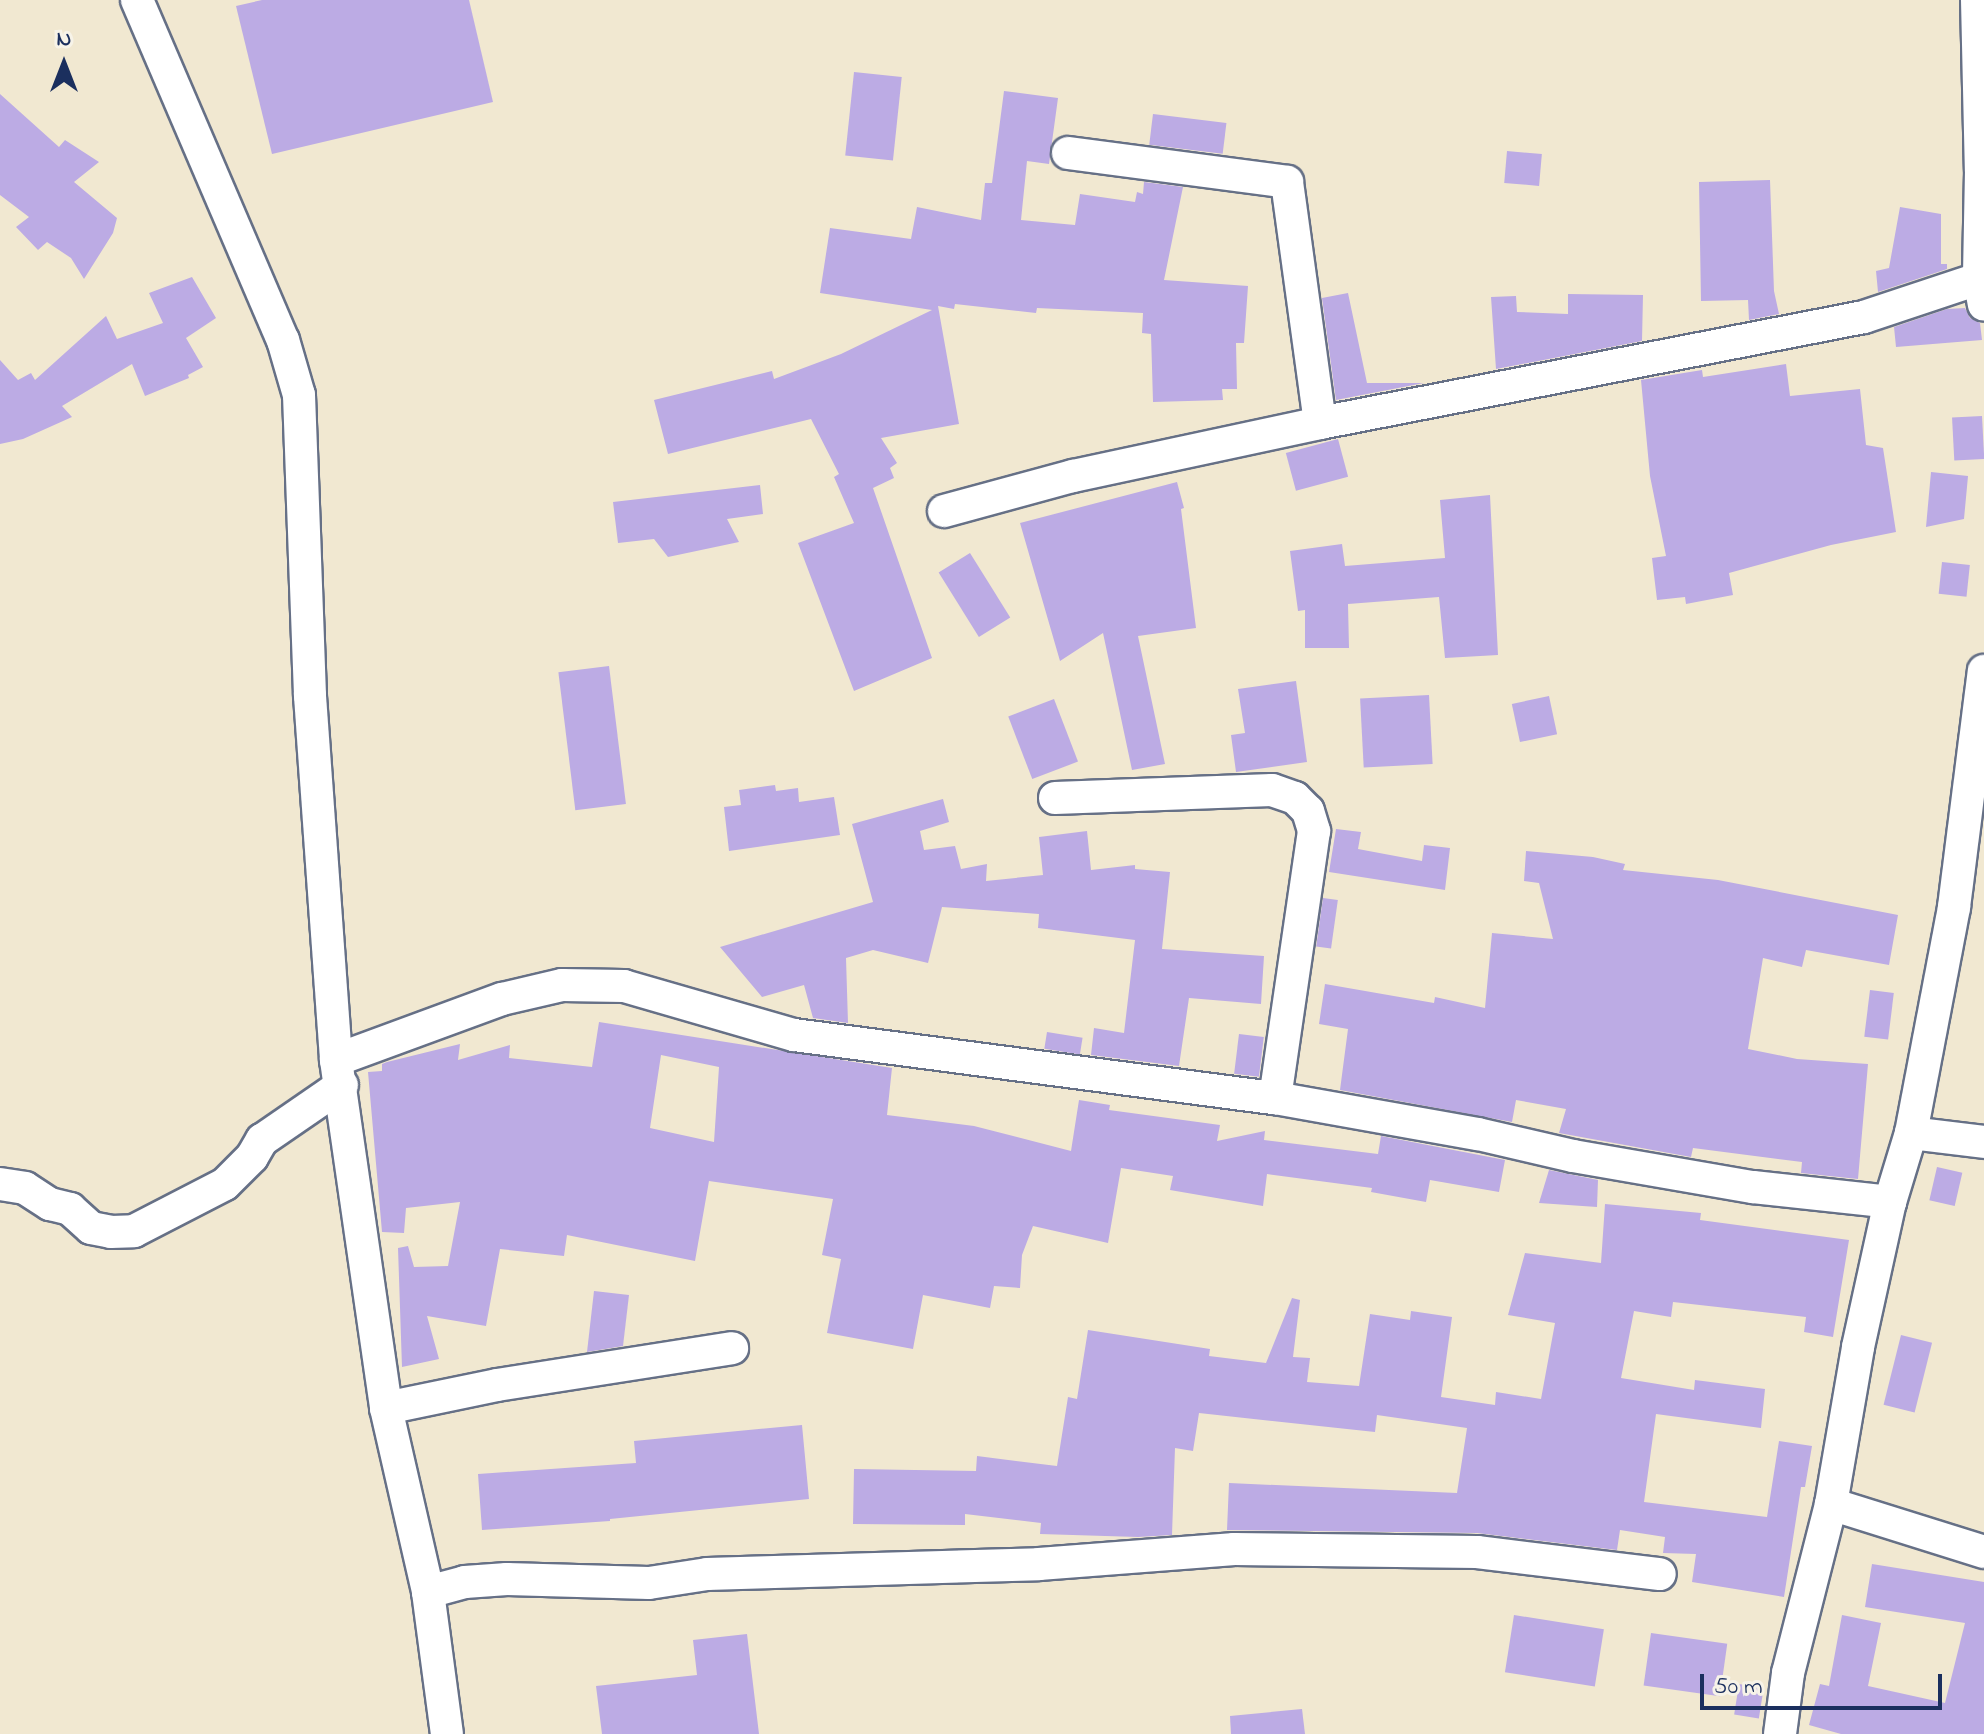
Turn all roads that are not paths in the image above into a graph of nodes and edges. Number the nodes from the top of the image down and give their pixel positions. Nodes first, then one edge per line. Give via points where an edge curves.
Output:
1 (137, 0) edge
2 (1977, 0) edge
3 (1068, 153) dead end
4 (1982, 286) edge
5 (1320, 423) junction
6 (944, 511) dead end
7 (1984, 671) edge
8 (1975, 794) edge
9 (1055, 798) dead end
10 (339, 1072) junction
11 (1275, 1098) junction
12 (1911, 1133) junction
13 (1984, 1142) edge
14 (0, 1184) edge
15 (1890, 1202) junction
16 (732, 1348) dead end
17 (386, 1408) junction
18 (1831, 1504) junction
19 (1984, 1552) edge
20 (1660, 1574) dead end
21 (428, 1592) junction
22 (447, 1734) edge
23 (1780, 1734) edge

1 - 10 street via 283,340 299,395 310,696
2 - 4 street
3 - 5 street via 1287,182
4 - 5 street via 1864,317
5 - 6 street via 1073,476
7 - 8 street
8 - 12 street
9 - 11 street via 1272,790 1295,798 1308,811 1314,831
10 - 11 street via 502,999 562,985 624,986 794,1035
10 - 14 street via 262,1140 225,1184 134,1231 91,1228 70,1209 25,1188
10 - 17 street
11 - 15 street via 1753,1187
12 - 13 street
12 - 15 street
15 - 18 street
16 - 17 street
17 - 21 street
18 - 19 street
18 - 23 street via 1788,1673
20 - 21 street via 1477,1552 1234,1549 1039,1564 707,1574 649,1583 507,1579
21 - 22 street

